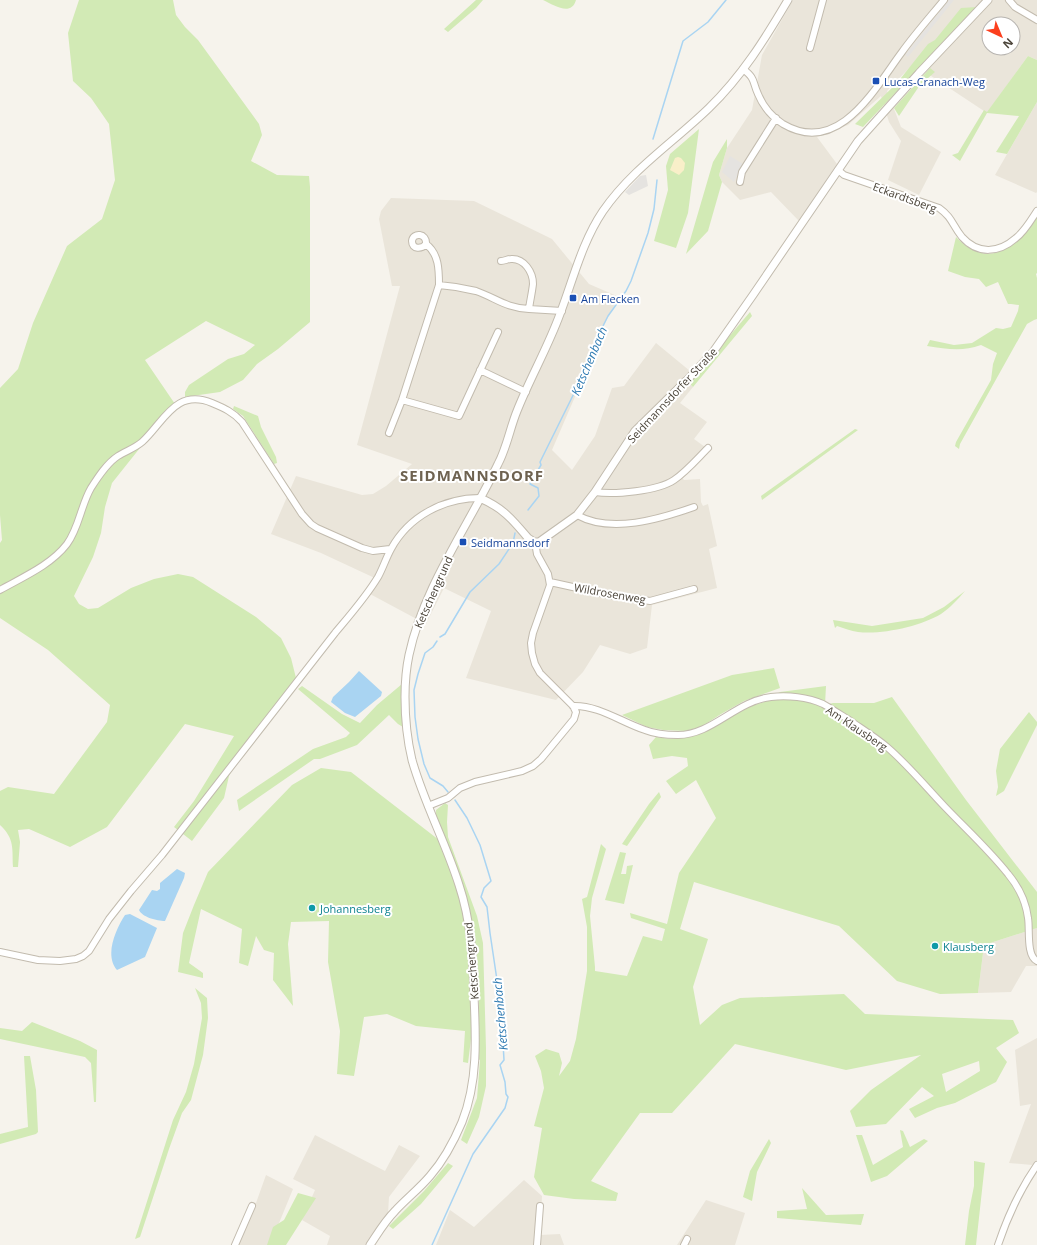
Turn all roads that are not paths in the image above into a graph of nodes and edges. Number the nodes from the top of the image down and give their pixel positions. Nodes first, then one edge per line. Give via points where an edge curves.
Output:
1 (788, 0) edge
2 (823, 0) edge
3 (944, 0) edge
4 (988, 0) edge
5 (1008, 0) edge
6 (1037, 20) edge
7 (810, 48) dead end
8 (743, 69) junction
9 (776, 118) junction
10 (838, 170) junction
11 (740, 182) dead end
12 (1037, 211) edge
13 (426, 244) dead end
14 (501, 261) dead end
15 (439, 285) junction
16 (529, 309) junction
17 (562, 311) junction
18 (498, 332) dead end
19 (480, 370) junction
20 (526, 392) junction
21 (402, 400) junction
22 (389, 433) dead end
23 (708, 448) dead end
24 (595, 492) junction
25 (480, 498) junction
26 (694, 507) dead end
27 (577, 515) junction
28 (535, 542) junction
29 (390, 549) junction
30 (550, 582) junction
31 (694, 589) dead end
32 (0, 590) edge
33 (573, 706) junction
34 (428, 806) junction
35 (0, 952) edge
36 (1037, 961) edge
37 (1037, 1165) edge
38 (252, 1206) dead end
39 (540, 1206) dead end
40 (235, 1245) edge
41 (370, 1245) edge
42 (537, 1245) edge
43 (998, 1245) edge

1 - 8 street, Ketschengrund
2 - 7 street
3 - 9 street via 857,110 844,122 831,129 804,132
4 - 10 street, Seidmannsdorfer Straße via 866,131
5 - 6 street
8 - 9 street via 752,75 764,105
8 - 17 street, Ketschengrund via 710,106 634,174 604,210 584,248
9 - 11 street via 742,172
10 - 12 street, Eckardtsberg via 844,175 939,208 950,217 970,245 986,251 1006,245 1017,238
10 - 24 street, Seidmannsdorfer Straße via 713,352 635,431
13 - 15 street via 437,259
14 - 16 street via 519,260 526,265 533,283
15 - 16 street via 477,292 508,306
15 - 21 street
16 - 17 street
17 - 20 street, Ketschengrund
18 - 19 street
19 - 20 street
19 - 21 street via 459,416
20 - 25 street, Ketschengrund via 498,464
21 - 22 street
23 - 24 street via 682,474 664,485 612,493
24 - 27 street, Seidmannsdorfer Straße
25 - 28 street via 502,510 528,538
25 - 29 street via 454,501 425,513 398,537
25 - 34 street, Ketschengrund via 427,600 408,658 405,717 408,744
26 - 27 street via 665,517 618,523 595,523
27 - 28 street, Seidmannsdorfer Straße via 542,540
28 - 30 street via 537,554 546,568
29 - 32 street via 373,551 362,548 311,524 238,418 229,410 204,399 193,398 181,402 170,410 138,445 117,456 107,465 91,489 70,539 56,556
29 - 35 street via 370,589 162,856 131,891 89,951 76,959 56,961
30 - 31 street, Wildrosenweg via 650,601
30 - 33 street via 533,633 532,653 540,673
33 - 34 street via 576,714 571,724 533,766 475,782
33 - 36 street, Am Klausberg via 590,707 650,732 680,735 703,729 738,708 765,698 801,698 825,705 872,736 905,764 1013,880 1024,902 1028,918 1030,951 1032,958
34 - 41 street, Ketschengrund via 459,885 472,945 476,1031 473,1078 463,1119 445,1157 393,1213
37 - 43 street via 1014,1202
38 - 40 street
39 - 42 street

